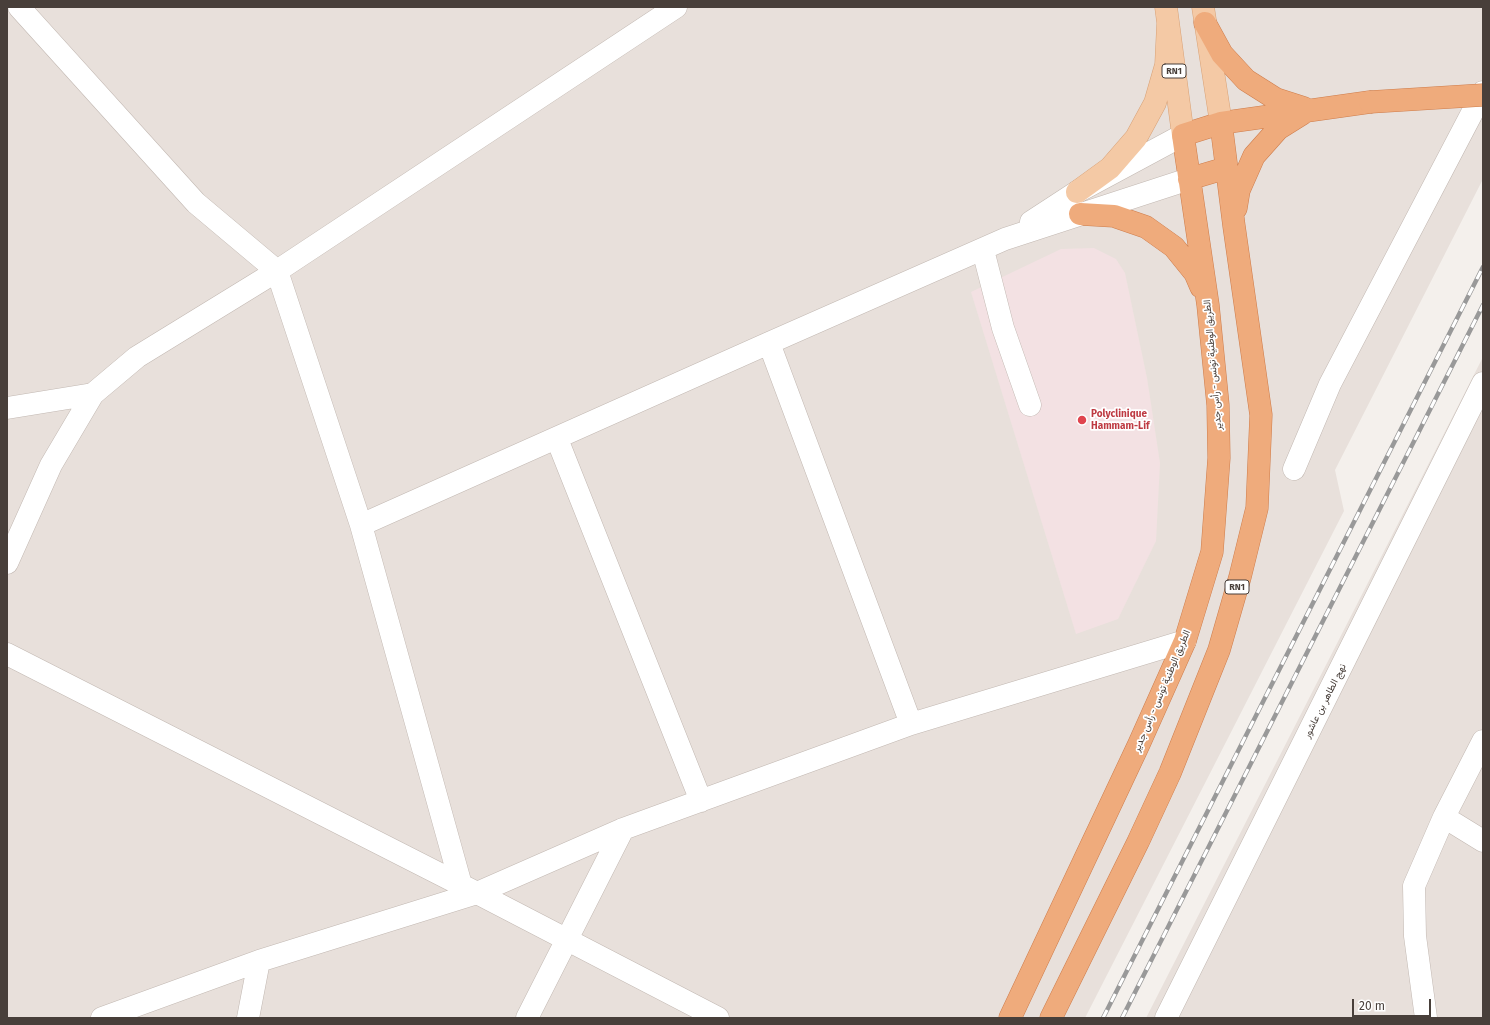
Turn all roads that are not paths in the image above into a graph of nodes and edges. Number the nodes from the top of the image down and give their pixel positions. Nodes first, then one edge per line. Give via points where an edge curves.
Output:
1 (19, 7) edge
2 (676, 7) edge
3 (1204, 15) edge
4 (1167, 16) edge
5 (1483, 92) edge
6 (1483, 95) edge
7 (1309, 110) junction
8 (1221, 123) junction
9 (1183, 135) junction
10 (1226, 168) junction
11 (1189, 179) junction
12 (1077, 192) junction
13 (1080, 214) junction
14 (1234, 226) junction
15 (1005, 239) junction
16 (983, 250) junction
17 (277, 271) junction
18 (1208, 305) junction
19 (769, 343) junction
20 (1483, 384) edge
21 (93, 394) junction
22 (1030, 405) dead end
23 (7, 408) edge
24 (557, 439) junction
25 (1294, 470) dead end
26 (361, 525) junction
27 (7, 563) edge
28 (1185, 641) junction
29 (7, 654) edge
30 (911, 724) junction
31 (1483, 741) edge
32 (702, 801) junction
33 (1444, 817) junction
34 (623, 829) junction
35 (1483, 841) edge
36 (469, 889) junction
37 (567, 939) junction
38 (259, 961) junction
39 (102, 1018) edge
40 (248, 1018) edge
41 (527, 1018) edge
42 (718, 1018) edge
43 (1010, 1018) edge
44 (1051, 1018) edge
45 (1166, 1018) edge
46 (1426, 1018) edge

1 - 17 street via 196,203
2 - 17 street
3 - 7 highway via 1222,54 1246,80 1276,99
3 - 8 main road, RN1
4 - 9 main road, الطريق الوطنية تونس - رأس جدير / RN1
4 - 12 main road via 1166,65 1155,103 1136,138 1110,168
5 - 25 street via 1330,384
6 - 7 highway, bridge via 1370,102
7 - 8 highway
7 - 14 highway via 1278,129 1254,156 1239,190
8 - 9 highway
8 - 10 highway, RN1
9 - 11 highway, الطريق الوطنية تونس - رأس جدير / RN1
9 - 12 street
10 - 11 highway
10 - 14 highway, RN1
11 - 13 street
11 - 18 highway, الطريق الوطنية تونس - رأس جدير / RN1
12 - 15 street
13 - 15 street
13 - 18 highway via 1121,218 1146,227 1174,246 1195,273
14 - 44 highway, RN1 via 1261,415 1257,508 1220,650 1170,774
15 - 16 street
16 - 19 street
16 - 22 street via 1003,328
17 - 21 street via 137,357
17 - 26 street
18 - 28 highway, الطريق الوطنية تونس - رأس جدير / RN1 via 1218,405 1219,458 1212,552
19 - 24 street
19 - 30 street
20 - 45 street, نهج الطاهر بن عاشور
21 - 23 street
21 - 27 street via 51,465
24 - 26 street
24 - 32 street
26 - 36 street
28 - 30 street
28 - 43 highway, الطريق الوطنية تونس - رأس جدير / RN1
29 - 36 street
30 - 32 street
31 - 33 street
32 - 34 street
33 - 35 street
33 - 46 street via 1414,886 1415,936
34 - 36 street
34 - 37 street
36 - 37 street
36 - 38 street
37 - 41 street
37 - 42 street
38 - 39 street
38 - 40 street

